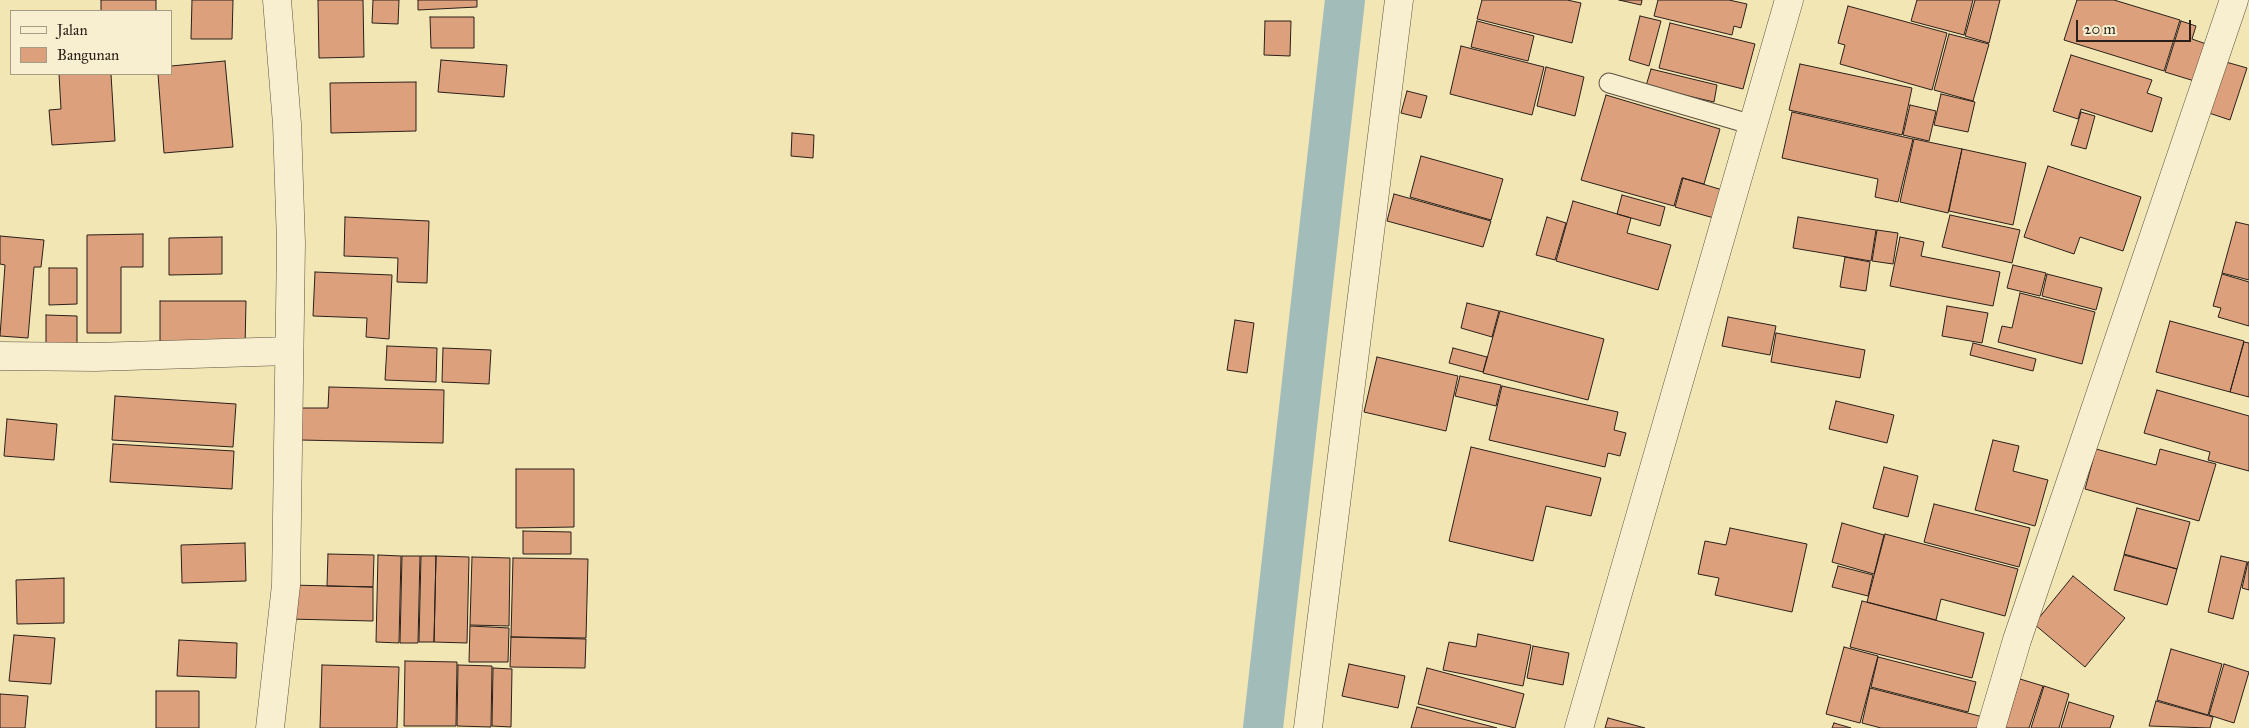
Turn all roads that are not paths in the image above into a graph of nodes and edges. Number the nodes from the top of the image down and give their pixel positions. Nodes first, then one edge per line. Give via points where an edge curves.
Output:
1 (277, 0) edge
2 (1399, 0) edge
3 (1789, 0) edge
4 (2234, 0) edge
5 (1609, 83) dead end
6 (1753, 125) junction
7 (289, 351) junction
8 (0, 356) edge
9 (270, 728) edge
10 (1308, 728) edge
11 (1579, 728) edge
12 (1991, 728) edge

1 - 7 street via 287,124 291,243
2 - 10 street
3 - 6 street
4 - 12 street via 2020,631
5 - 6 lane
6 - 11 street
7 - 8 street via 95,357
7 - 9 street via 286,585

